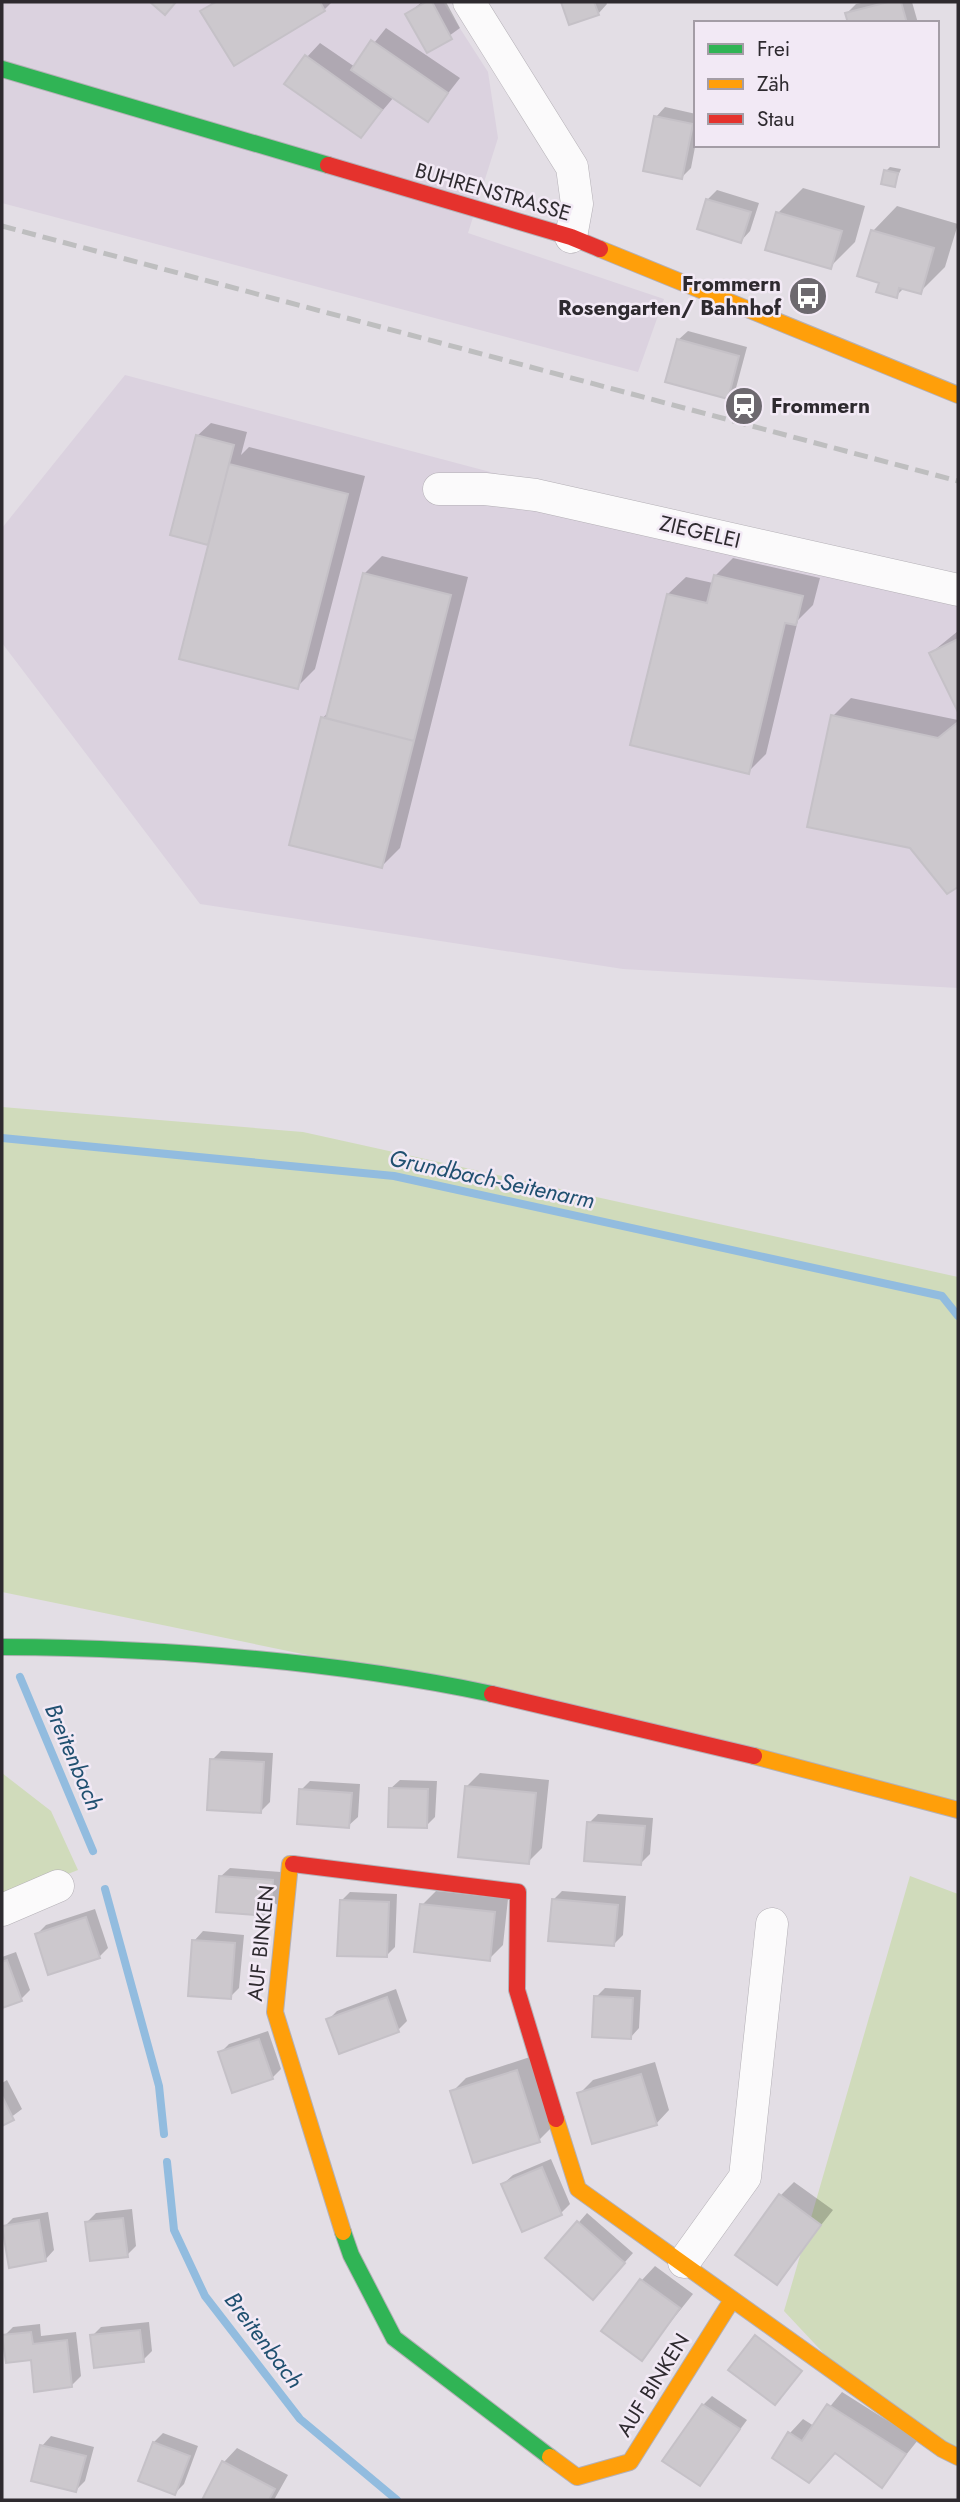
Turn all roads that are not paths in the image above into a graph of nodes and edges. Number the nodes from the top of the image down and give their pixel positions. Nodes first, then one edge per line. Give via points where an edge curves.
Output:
1 (469, 2) edge
2 (2, 69) edge
3 (572, 237) junction
4 (958, 395) edge
5 (439, 489) dead end
6 (958, 590) edge
7 (2, 1647) edge
8 (958, 1810) edge
9 (58, 1886) dead end
10 (2, 1910) edge
11 (772, 1924) dead end
12 (684, 2262) junction
13 (732, 2300) junction
14 (958, 2458) edge

1 - 3 street via 572,167 578,204
2 - 3 street, BUHRENSTRASSE
3 - 4 street, BUHRENSTRASSE
5 - 6 street, ZIEGELEI via 536,495
7 - 8 street via 205,1653 367,1672 531,1702
9 - 10 street
11 - 12 street via 745,2177
12 - 13 street, AUF BINKEN
12 - 13 street, AUF BINKEN via 578,2189 517,1990 518,1892 290,1864 275,2012 351,2255 394,2338 577,2477 630,2462
13 - 14 street, AUF BINKEN

